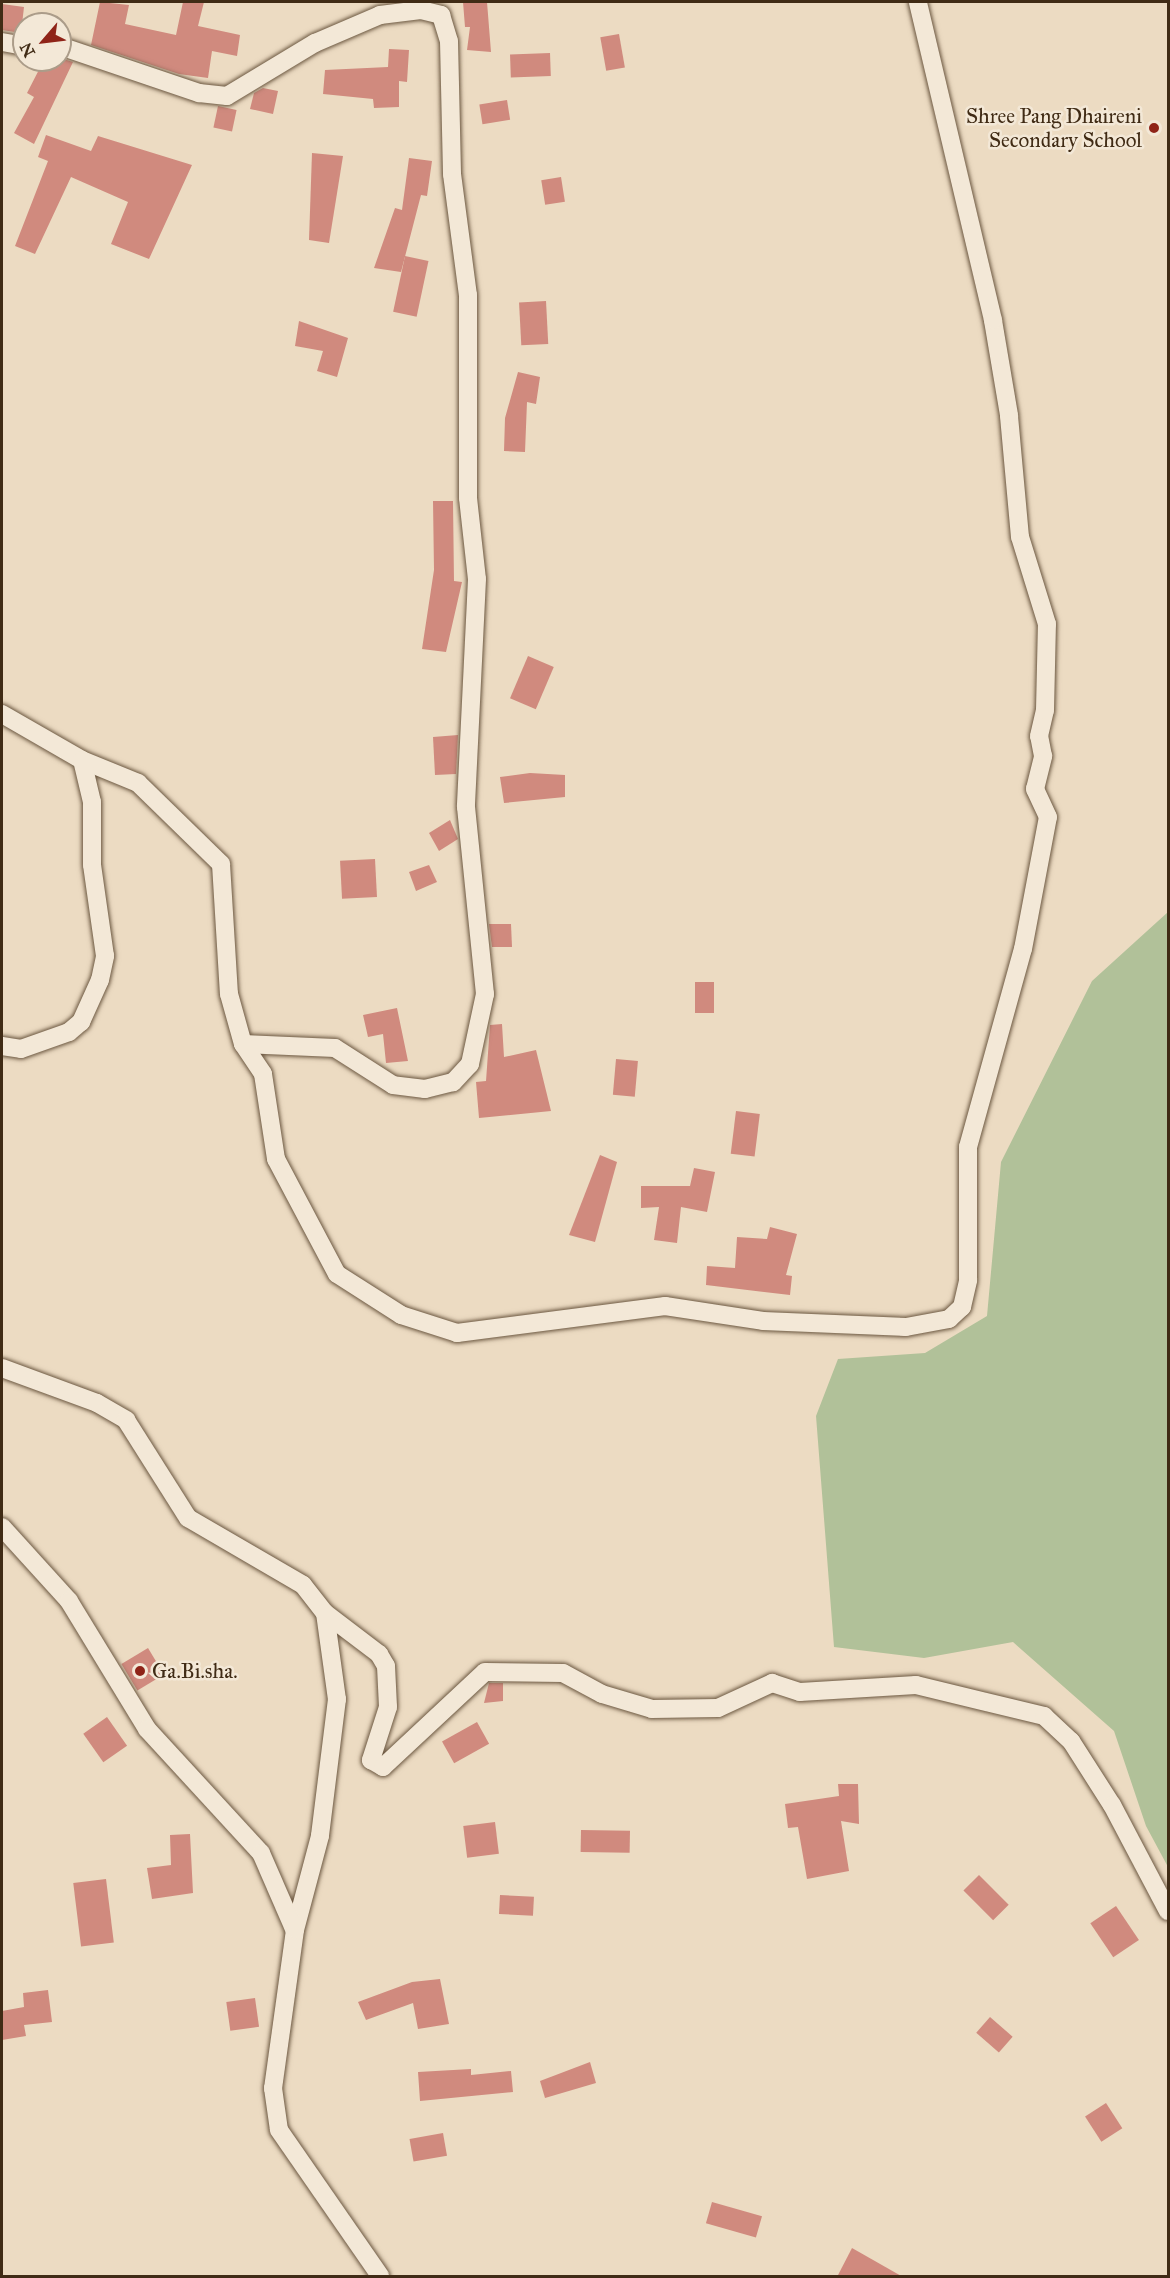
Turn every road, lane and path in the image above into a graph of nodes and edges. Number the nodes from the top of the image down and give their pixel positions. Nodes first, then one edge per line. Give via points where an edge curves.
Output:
1 (918, 2) edge
2 (72, 50) edge
3 (2, 714) edge
4 (82, 760) junction
5 (243, 1044) junction
6 (2, 1046) edge
7 (2, 1368) edge
8 (2, 1527) edge
9 (325, 1613) junction
10 (1168, 1911) edge
11 (295, 1930) junction
12 (380, 2277) edge

1 - 5 street via 993,320 1009,415 1020,537 1047,624 1045,710 1039,736 1043,756 1035,789 1047,817 1023,950 968,1147 968,1280 962,1307 949,1319 906,1327 763,1321 665,1306 457,1333 401,1315 337,1274 276,1159 264,1074
2 - 5 street via 199,93 227,96 315,43 380,15 421,10 441,15 449,41 452,174 468,295 468,498 477,579 466,807 485,994 470,1064 453,1082 425,1089 393,1085 334,1048
3 - 4 street
4 - 5 street via 138,783 221,864 229,994
4 - 6 street via 92,802 92,865 105,956 100,980 81,1022 69,1032 21,1049
7 - 9 street via 97,1402 126,1420 189,1518 303,1585
8 - 11 street via 69,1601 147,1729 261,1854
9 - 10 street via 379,1654 386,1666 388,1707 371,1760 383,1767 485,1672 563,1673 602,1694 652,1709 718,1708 772,1683 800,1692 916,1685 1044,1716 1071,1741 1106,1796
9 - 11 street via 337,1699 320,1836
11 - 12 street via 273,2088 279,2130

